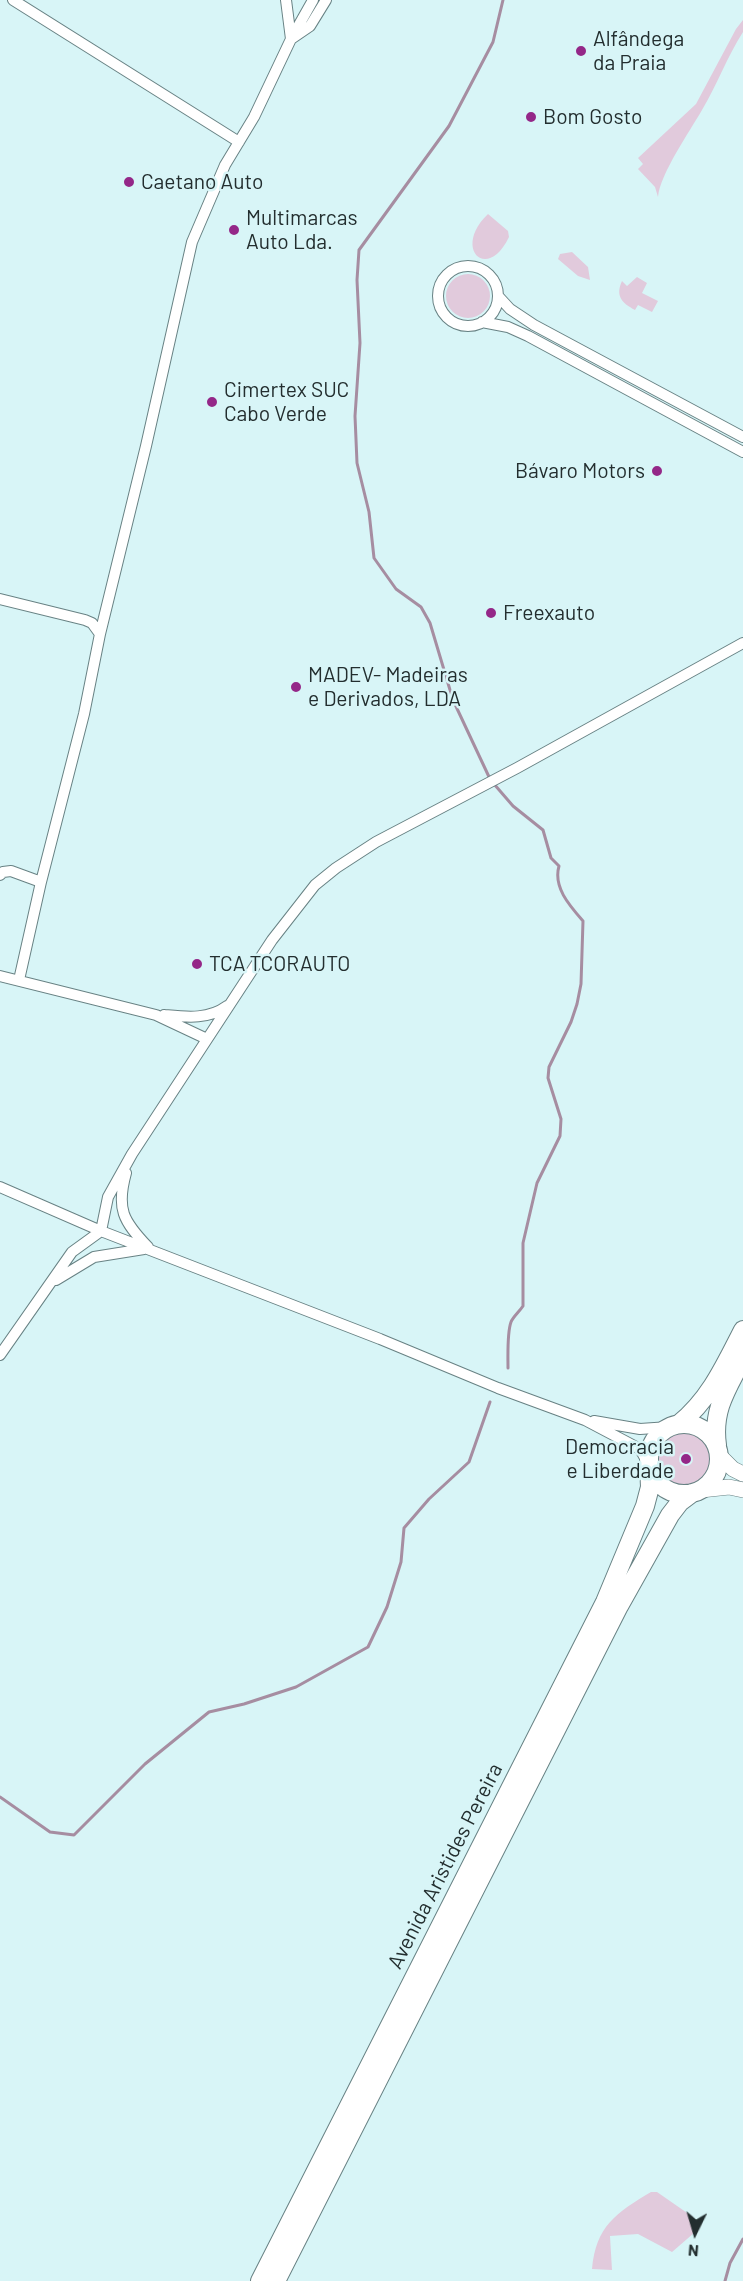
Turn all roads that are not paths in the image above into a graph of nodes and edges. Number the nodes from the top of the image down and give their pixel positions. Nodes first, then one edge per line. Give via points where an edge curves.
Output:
1 (14, 0) edge
2 (286, 0) edge
3 (313, 0) edge
4 (326, 0) edge
5 (291, 39) junction
6 (239, 142) junction
7 (498, 296) junction
8 (482, 322) junction
9 (743, 437) edge
10 (743, 452) edge
11 (0, 599) edge
12 (100, 634) junction
13 (743, 643) edge
14 (0, 875) edge
15 (40, 882) junction
16 (0, 976) edge
17 (19, 980) junction
18 (234, 999) junction
19 (156, 1015) junction
20 (207, 1039) junction
21 (132, 1154) junction
22 (0, 1187) edge
23 (101, 1231) junction
24 (150, 1249) junction
25 (44, 1290) junction
26 (743, 1330) edge
27 (0, 1355) edge
28 (743, 1358) edge
29 (585, 1420) junction
30 (674, 1425) junction
31 (718, 1450) junction
32 (649, 1465) junction
33 (743, 1474) edge
34 (743, 1490) edge
35 (697, 1492) junction
36 (260, 2281) edge
37 (276, 2281) edge

1 - 6 street
2 - 5 street
3 - 5 street
4 - 5 street via 310,26
5 - 6 street
6 - 12 street via 192,242
7 - 8 street via 494,310
7 - 8 street via 489,274 473,266 454,269 441,282 438,301 447,317 463,326
7 - 9 street via 534,325
8 - 10 street via 528,336
11 - 12 street via 85,620
12 - 15 street via 84,714
13 - 18 street via 369,846 336,868 315,885 286,921
14 - 15 street via 11,871
15 - 17 street
16 - 17 street
17 - 19 street
18 - 19 street via 219,1011 203,1016
18 - 20 street
19 - 20 street
20 - 21 street
21 - 23 street via 108,1197
21 - 24 street via 123,1185 123,1216
22 - 23 street
23 - 24 street
23 - 25 street via 72,1252
24 - 25 street via 94,1257
24 - 29 street
25 - 27 street
26 - 30 highway via 715,1384 694,1412
28 - 31 highway via 717,1412
29 - 30 street via 640,1429
29 - 32 street via 640,1449
30 - 31 highway via 702,1428
30 - 32 highway via 653,1442
31 - 33 main road via 733,1469
31 - 35 highway via 716,1475
32 - 35 highway via 660,1485 670,1491
32 - 36 highway, Avenida Aristides Pereira via 650,1487 645,1506 605,1602
34 - 35 main road via 729,1487
35 - 37 highway, Avenida Aristides Pereira via 680,1502 670,1515 619,1606

